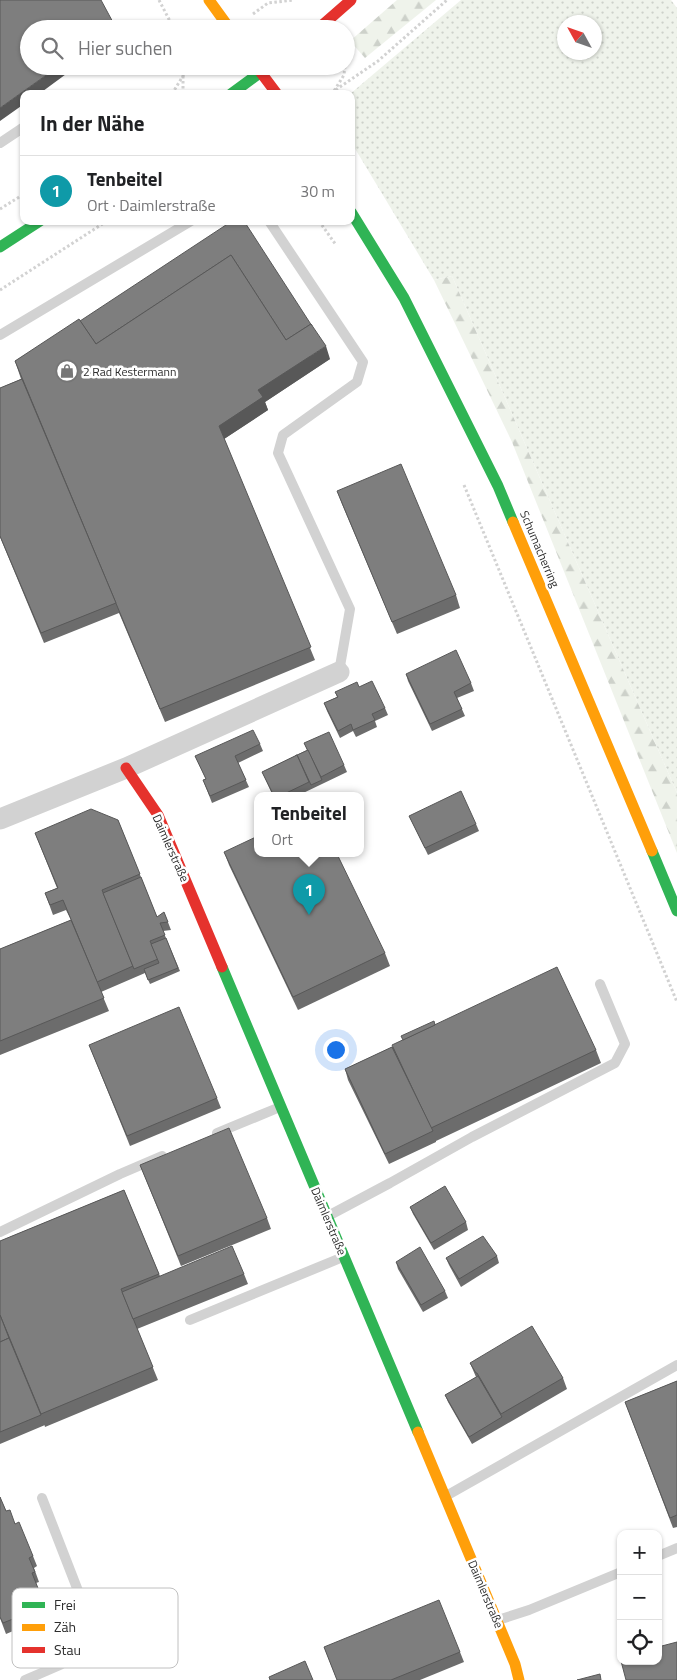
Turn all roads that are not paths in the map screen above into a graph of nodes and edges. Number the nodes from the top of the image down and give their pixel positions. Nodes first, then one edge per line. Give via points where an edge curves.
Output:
1 (209, 0) edge
2 (351, 0) edge
3 (223, 20) edge
4 (328, 20) edge
5 (254, 75) edge
6 (266, 75) edge
7 (236, 90) edge
8 (275, 90) edge
9 (20, 130) edge
10 (0, 143) edge
11 (355, 218) edge
12 (34, 225) edge
13 (184, 225) edge
14 (271, 225) edge
15 (0, 247) edge
16 (0, 335) edge
17 (339, 672) joint
18 (126, 768) junction
19 (0, 819) edge
20 (677, 911) edge
21 (600, 984) dead end
22 (281, 1107) junction
23 (206, 1138) edge
24 (172, 1152) edge
25 (327, 1216) junction
26 (0, 1232) edge
27 (344, 1256) junction
28 (190, 1320) dead end
29 (677, 1365) edge
30 (445, 1496) junction
31 (42, 1498) dead end
32 (677, 1548) edge
33 (662, 1554) edge
34 (617, 1574) edge
35 (77, 1588) edge
36 (497, 1620) junction
37 (53, 1668) edge
38 (25, 1680) edge
39 (519, 1680) edge

1 - 3 street
2 - 4 street
5 - 7 street
6 - 8 street
9 - 10 lane
11 - 20 street, Schumacherring via 404,298 498,486
12 - 15 street
13 - 16 lane
14 - 17 lane via 363,362 357,382 283,435 278,453 350,609
17 - 18 street
18 - 19 street
18 - 22 street, Daimlerstraße via 158,815
21 - 25 lane via 625,1044 615,1063
22 - 23 lane
22 - 25 street, Daimlerstraße
24 - 26 lane
25 - 27 street, Daimlerstraße
27 - 28 lane
27 - 30 street, Daimlerstraße
29 - 30 lane
30 - 36 street, Daimlerstraße
31 - 35 lane
32 - 33 lane
34 - 36 lane
36 - 39 street, Daimlerstraße
37 - 38 lane

